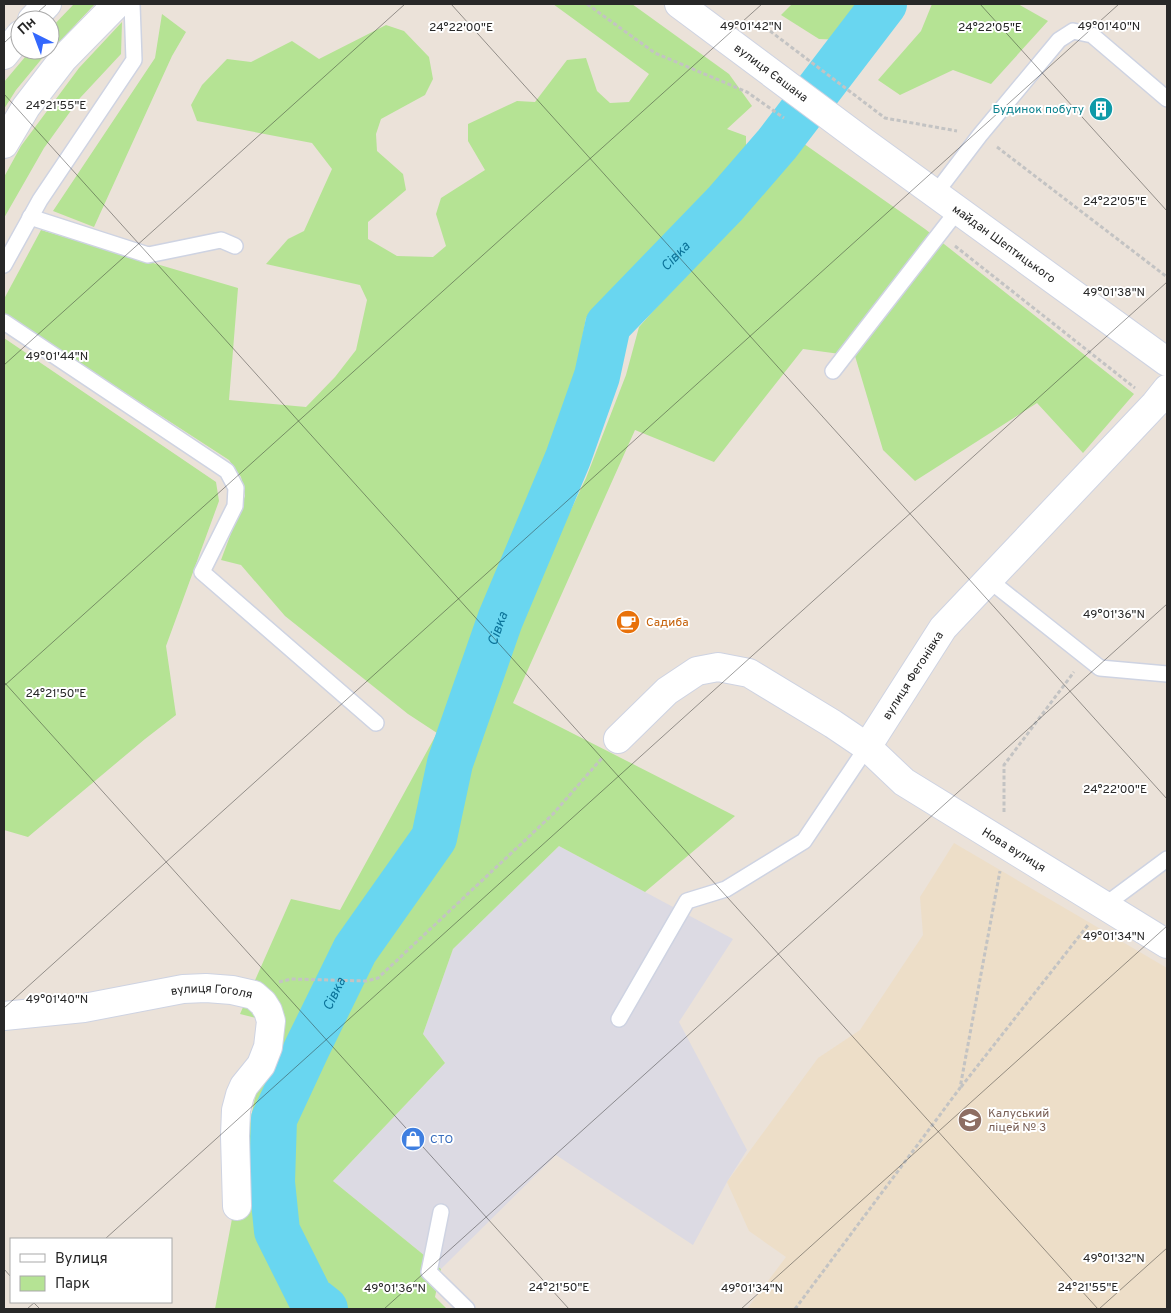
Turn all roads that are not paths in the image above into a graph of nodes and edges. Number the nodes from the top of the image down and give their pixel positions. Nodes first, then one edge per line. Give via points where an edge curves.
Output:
1 (117, 4) edge
2 (132, 4) edge
3 (679, 4) edge
4 (1167, 99) edge
5 (864, 142) joint
6 (4, 144) edge
7 (935, 194) junction
8 (958, 210) junction
9 (30, 217) junction
10 (235, 246) dead end
11 (4, 266) edge
12 (4, 322) edge
13 (1167, 362) edge
14 (833, 371) dead end
15 (1161, 397) edge
16 (988, 580) junction
17 (1167, 674) edge
18 (376, 723) dead end
19 (618, 739) road end
20 (867, 747) junction
21 (1167, 859) edge
22 (1105, 904) junction
23 (1167, 944) edge
24 (4, 1016) edge
25 (619, 1018) dead end
26 (237, 1206) dead end
27 (441, 1212) dead end
28 (467, 1309) edge

1 - 6 street via 64,59 26,107
2 - 9 lane via 134,60
3 - 5 street, вулиця Євшана
4 - 7 lane via 1092,36 1074,31 1059,40
5 - 7 street, майдан Шептицького
7 - 8 street, майдан Шептицького
8 - 13 street, майдан Шептицького
8 - 14 lane
9 - 10 lane via 148,255 222,240
9 - 11 lane
12 - 18 lane via 227,471 236,488 235,506 202,572
15 - 16 street, вулиця Фегонівка
16 - 17 lane via 1100,668
16 - 20 street, вулиця Фегонівка via 944,628
19 - 20 street via 667,691 697,671 718,667 749,673
20 - 22 street, Нова вулиця via 904,782
20 - 25 lane via 804,840 726,889 687,901
21 - 22 lane
22 - 23 street, Нова вулиця
24 - 26 street, вулиця Гоголя via 84,1008 183,989 232,990 254,995 263,1003 272,1021 261,1065 244,1086 236,1110
27 - 28 lane via 429,1272

